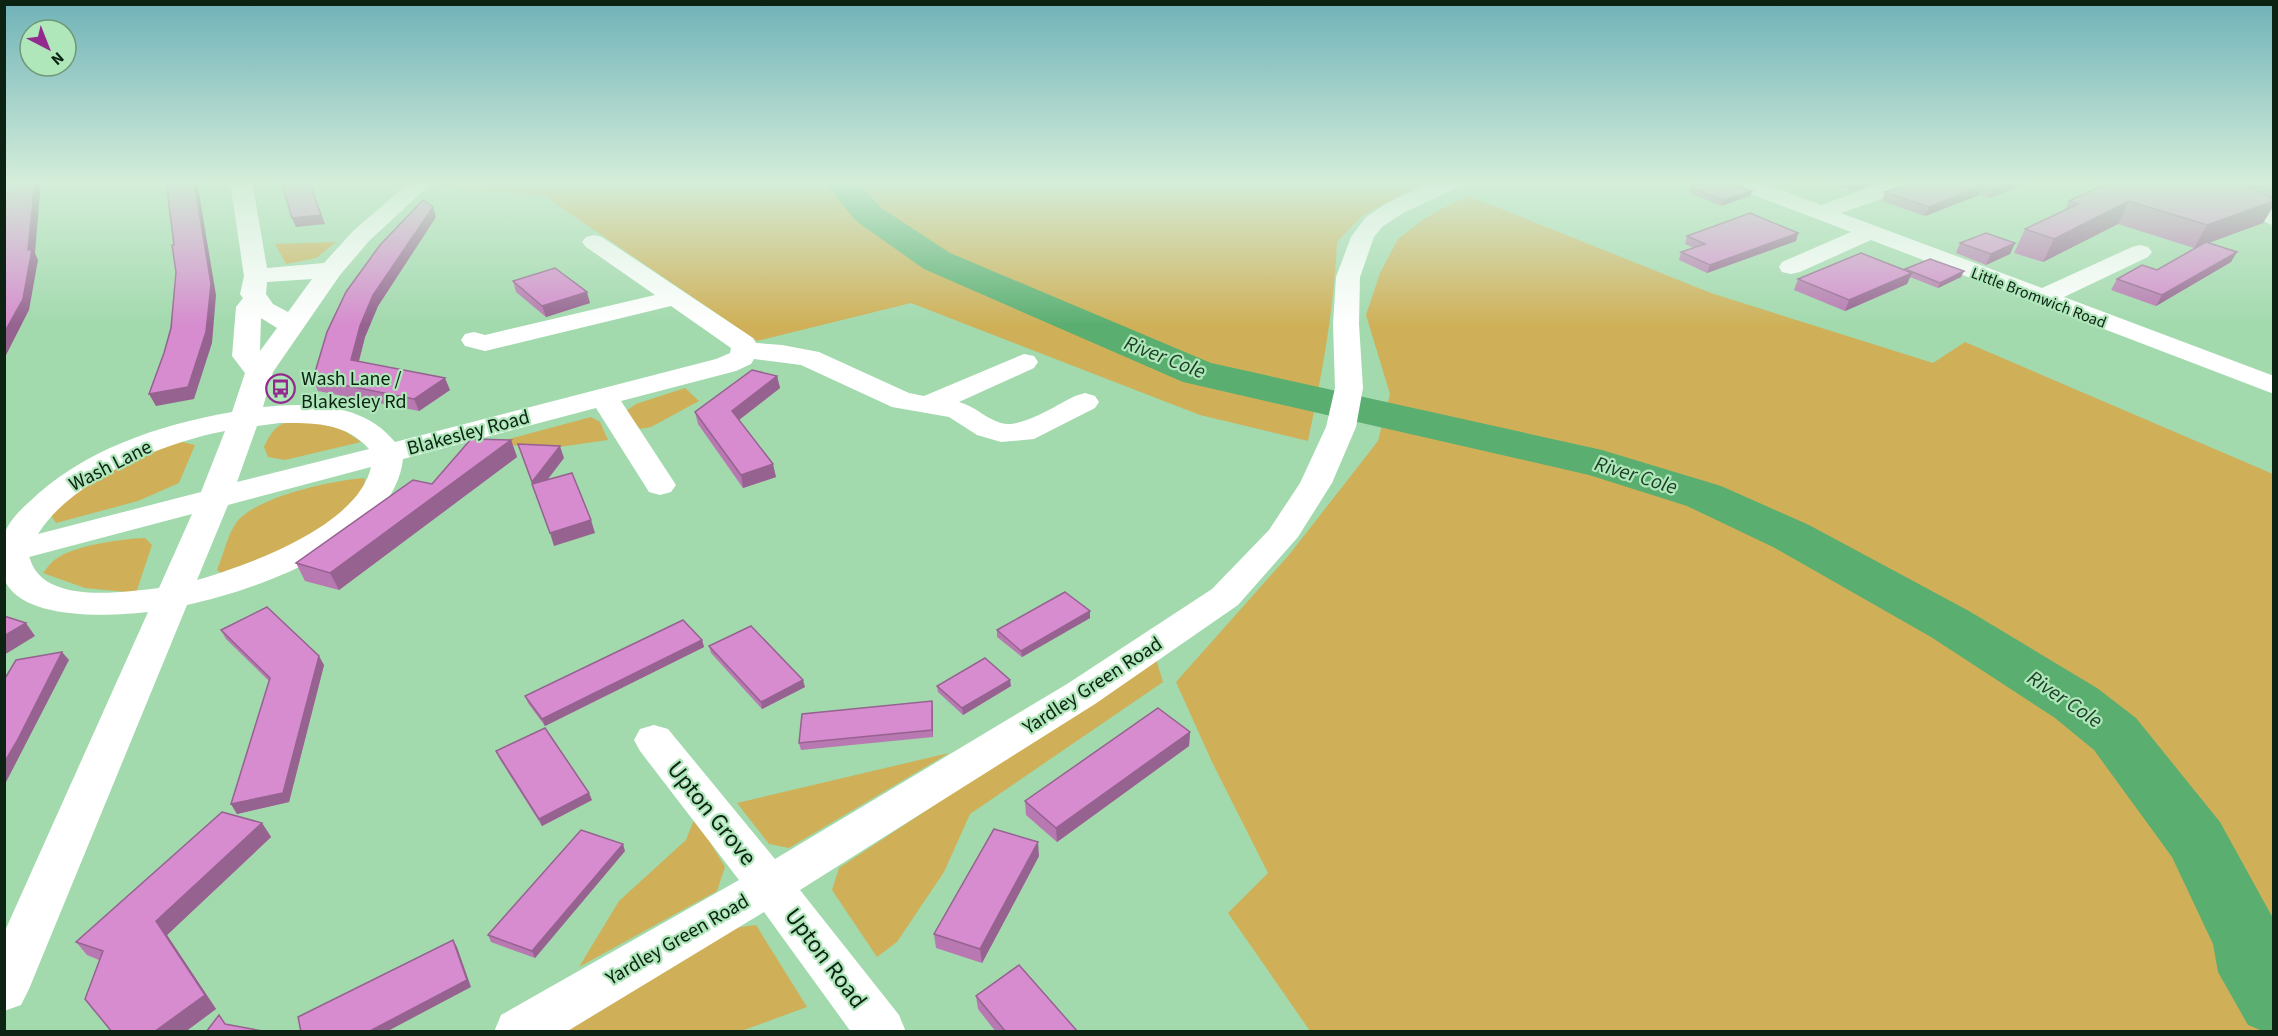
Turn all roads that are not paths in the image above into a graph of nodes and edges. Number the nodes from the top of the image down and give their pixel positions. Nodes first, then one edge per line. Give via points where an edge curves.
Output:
1 (247, 229) edge
2 (369, 229) edge
3 (1369, 229) edge
4 (1863, 229) edge
5 (1870, 232) junction
6 (594, 242) dead end
7 (2140, 252) dead end
8 (1791, 267) dead end
9 (331, 270) junction
10 (255, 288) junction
11 (673, 298) junction
12 (2042, 298) junction
13 (291, 325) junction
14 (474, 340) dead end
15 (745, 350) junction
16 (1024, 362) dead end
17 (259, 372) junction
18 (2274, 386) edge
19 (603, 396) junction
20 (1085, 402) dead end
21 (928, 405) junction
22 (245, 418) junction
23 (388, 453) junction
24 (660, 485) dead end
25 (215, 498) junction
26 (8, 552) edge
27 (174, 597) junction
28 (654, 740) dead end
29 (770, 885) junction
30 (4, 989) edge
31 (519, 1032) edge
32 (881, 1032) edge

1 - 10 street
2 - 9 street
3 - 29 street, Yardley Green Road via 1348,277 1345,407 1316,483 1281,537 1225,597 1081,694
4 - 5 street, Little Bromwich Road
5 - 8 street
5 - 12 street, Little Bromwich Road
6 - 11 street
7 - 12 street
9 - 10 street
9 - 13 street
10 - 13 street via 264,309
10 - 17 street via 249,307 246,356
11 - 14 street via 496,341
11 - 15 street via 743,344
12 - 18 street, Little Bromwich Road
13 - 17 street
15 - 19 street, Blakesley Road via 741,358 726,365
15 - 21 street via 809,358 902,401
16 - 21 street
17 - 22 street
19 - 23 street, Blakesley Road
19 - 24 street
20 - 21 street via 1023,433 1001,433 957,410
22 - 23 street, Wash Lane via 280,414 339,418 361,425 377,436
22 - 25 street
22 - 26 street, Wash Lane via 179,433 85,475 38,511
23 - 25 street, Blakesley Road
23 - 27 street via 382,482 369,501 323,539 255,574
25 - 26 street, Blakesley Road
25 - 27 street
26 - 27 street via 22,580 39,593 64,601 134,603
27 - 30 street
28 - 29 street, Upton Grove
29 - 31 street, Yardley Green Road
29 - 32 street, Upton Road

